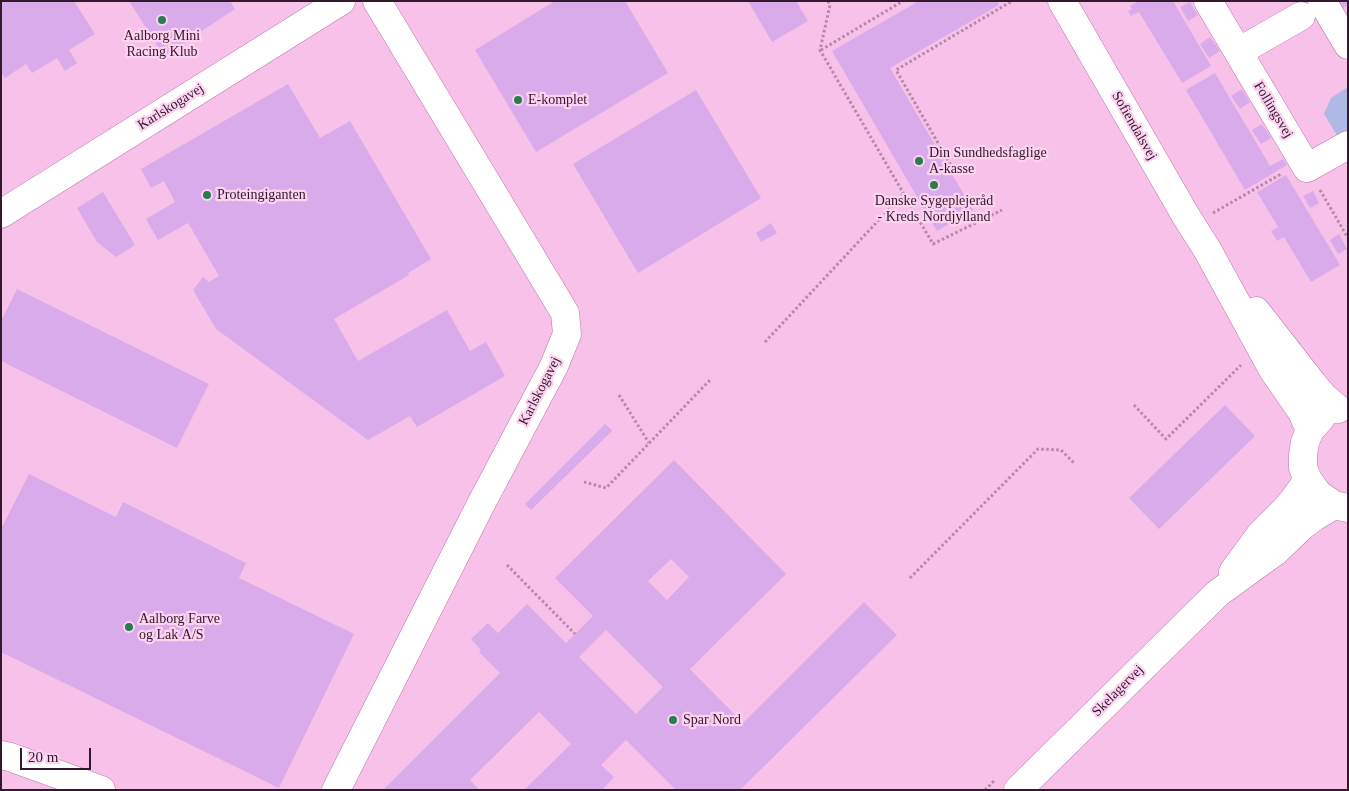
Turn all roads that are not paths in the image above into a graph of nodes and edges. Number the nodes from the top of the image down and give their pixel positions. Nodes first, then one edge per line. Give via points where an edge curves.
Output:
1 (341, 1) edge
2 (377, 1) edge
3 (1062, 1) edge
4 (1213, 3) edge
5 (1312, 9) edge
6 (1348, 45) edge
7 (1238, 52) junction
8 (1348, 145) edge
9 (1, 214) edge
10 (1208, 251) junction
11 (1343, 408) edge
12 (1310, 430) junction
13 (1308, 480) junction
14 (1341, 506) edge
15 (1218, 593) junction
16 (1, 755) edge
17 (101, 790) edge
18 (336, 790) edge
19 (1018, 790) edge

1 - 9 street, Karlskogavej
2 - 18 street, Karlskogavej via 565,313 567,334 554,366
3 - 10 street, Sofiendalsvej
4 - 7 street, Follingsvej
5 - 6 street
5 - 7 street
7 - 8 street, Follingsvej via 1305,165
10 - 11 street, Sofiendalsvej via 1324,397
10 - 12 street, Sofiendalsvej
11 - 12 street via 1322,417
12 - 13 street via 1302,455
13 - 14 street via 1318,494
13 - 15 street, Skelagervej via 1260,535
14 - 15 street, Skelagervej via 1314,517 1276,551
15 - 19 street, Skelagervej
16 - 17 street

